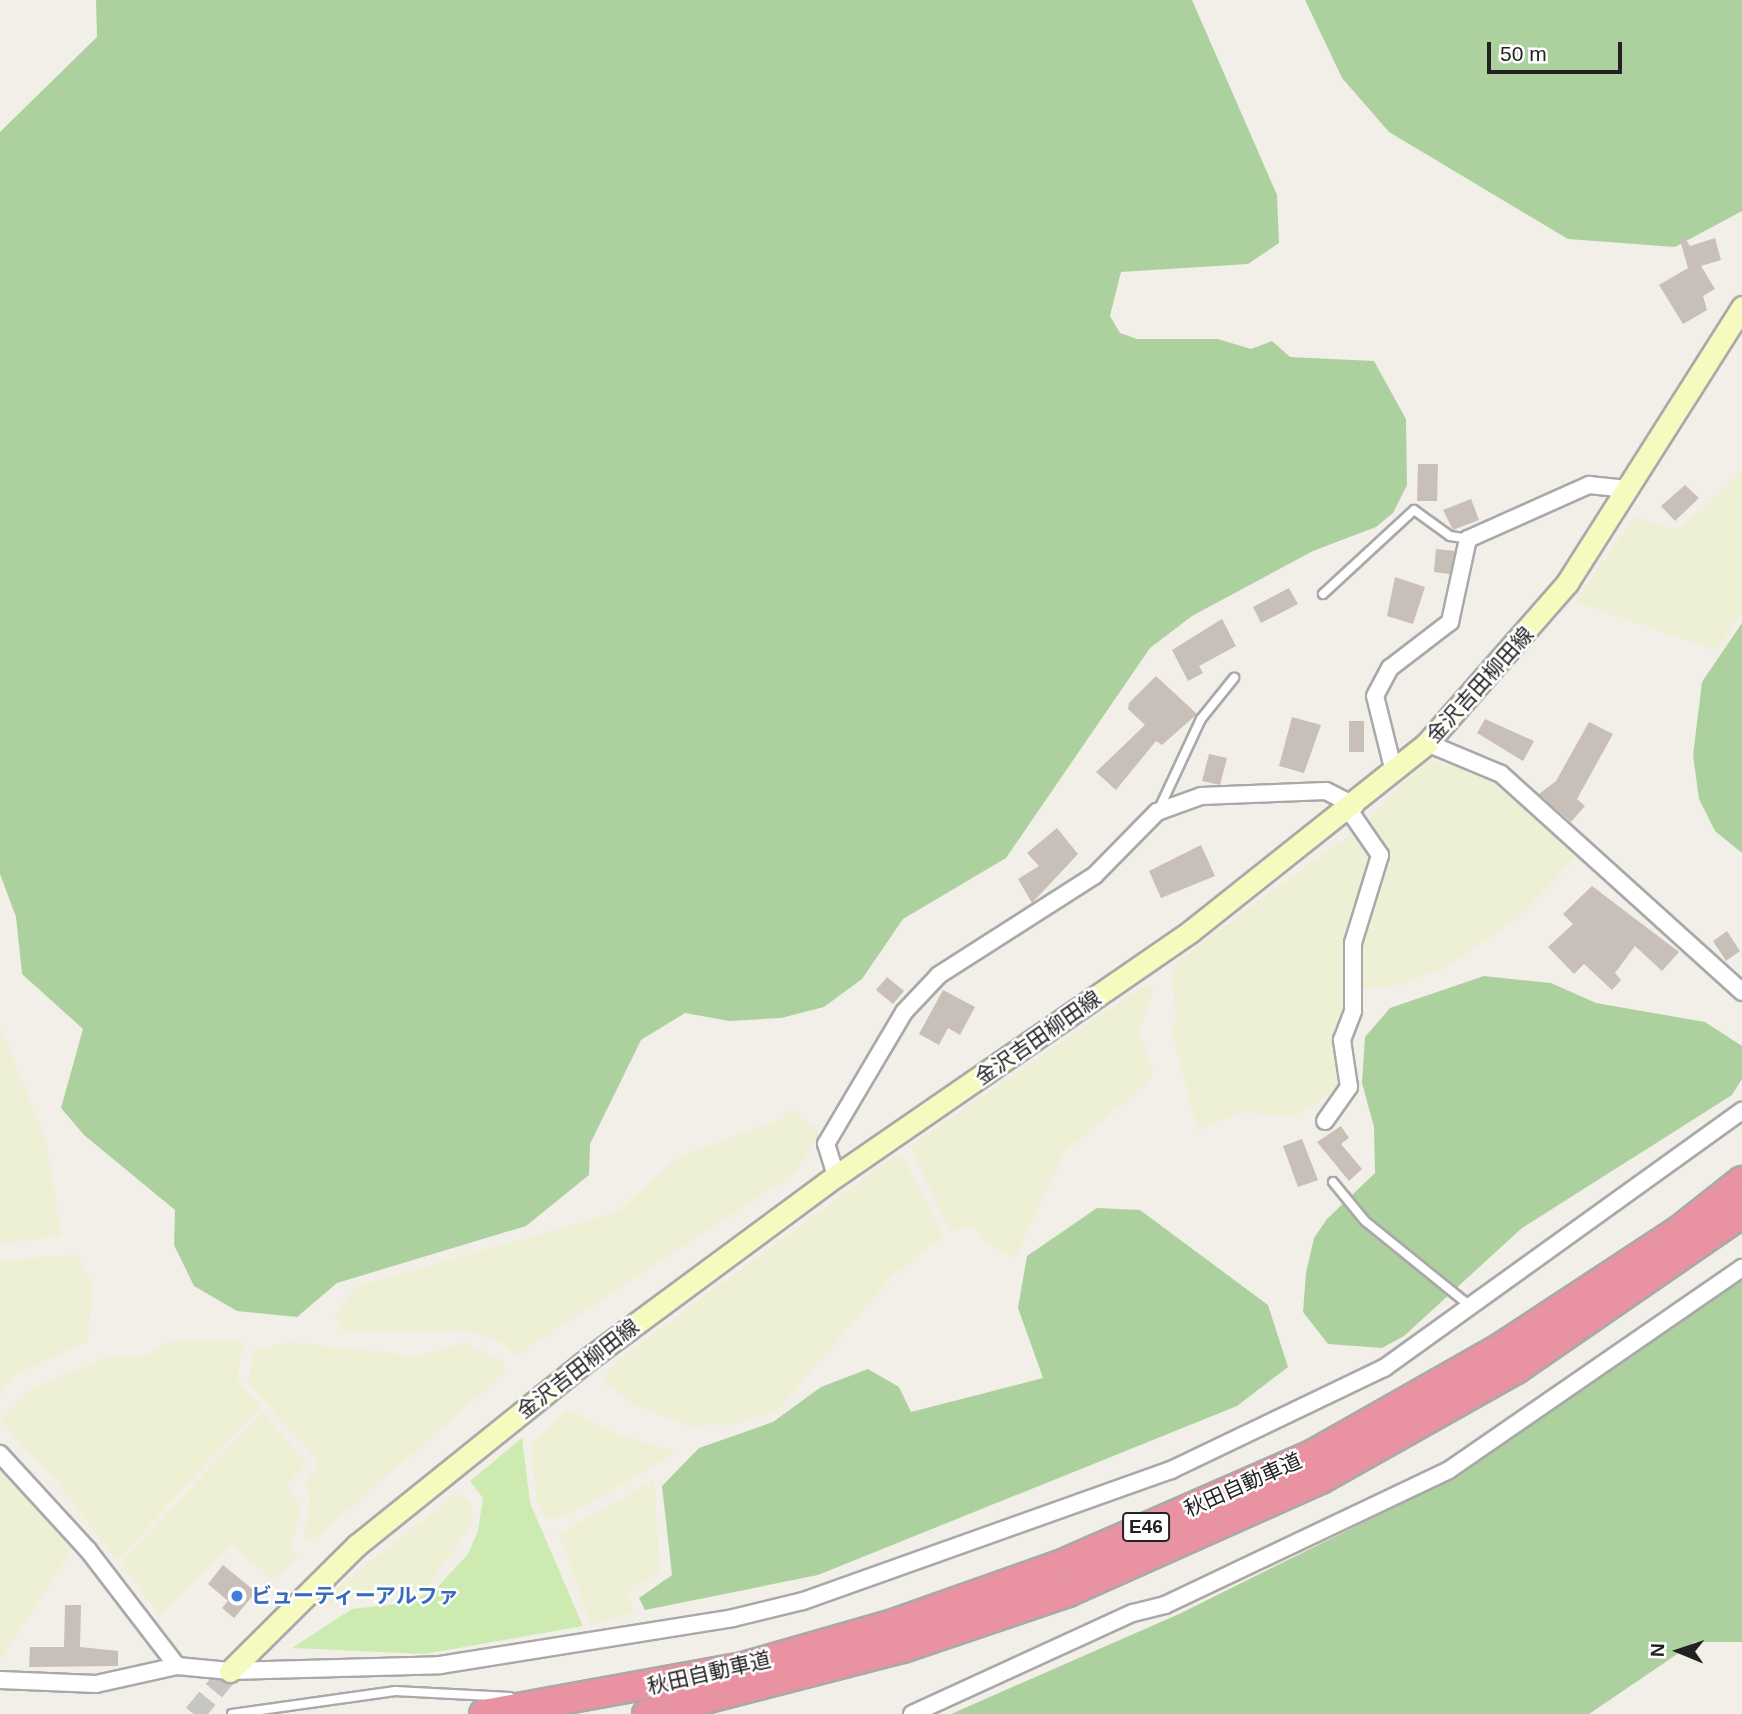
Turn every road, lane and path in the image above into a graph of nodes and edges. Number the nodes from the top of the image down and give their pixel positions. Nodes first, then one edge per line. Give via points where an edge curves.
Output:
1 (1742, 307) edge
2 (1627, 489) junction
3 (1468, 539) junction
4 (1323, 594) dead end
5 (1234, 678) dead end
6 (1427, 743) junction
7 (1394, 772) junction
8 (1352, 808) junction
9 (1157, 812) junction
10 (1742, 992) edge
11 (1742, 1111) edge
12 (1325, 1121) dead end
13 (836, 1176) junction
14 (1742, 1181) edge
15 (1333, 1182) dead end
16 (1742, 1213) edge
17 (1742, 1268) edge
18 (1472, 1307) junction
19 (0, 1454) edge
20 (177, 1666) junction
21 (230, 1671) junction
22 (0, 1680) edge
23 (581, 1701) junction
24 (232, 1714) edge
25 (484, 1714) edge
26 (647, 1714) edge
27 (912, 1714) edge

1 - 2 main road, 金沢吉田柳田線
2 - 3 street via 1589,485
2 - 6 main road, 金沢吉田柳田線 via 1567,583
3 - 4 lane via 1450,536 1414,510
3 - 7 street via 1450,622 1390,668 1375,696
5 - 9 lane via 1201,719
6 - 7 main road, 金沢吉田柳田線
6 - 10 street via 1501,774
7 - 8 main road, 金沢吉田柳田線
8 - 9 street via 1326,791 1201,796
8 - 12 street via 1380,855 1353,943 1353,1011 1342,1040 1349,1087
8 - 13 main road, 金沢吉田柳田線 via 1191,931
9 - 13 street via 1094,876 939,975 904,1012 826,1144
11 - 18 street
13 - 21 main road, 金沢吉田柳田線 via 591,1357 357,1545
14 - 23 highway, 秋田自動車道 / E46 via 1680,1230 1502,1347 1311,1455 1060,1564 896,1623 743,1667
15 - 18 lane via 1365,1221
16 - 26 highway, 秋田自動車道 / E46 via 1516,1370 1309,1484 1055,1596 903,1648
17 - 27 street via 1449,1470 1165,1605 1133,1613
18 - 21 street via 1384,1368 1171,1470 803,1601 706,1623 440,1665
19 - 20 street via 88,1550
20 - 21 street
20 - 22 street via 96,1684
23 - 24 lane via 395,1691
23 - 25 highway, 秋田自動車道 / E46

